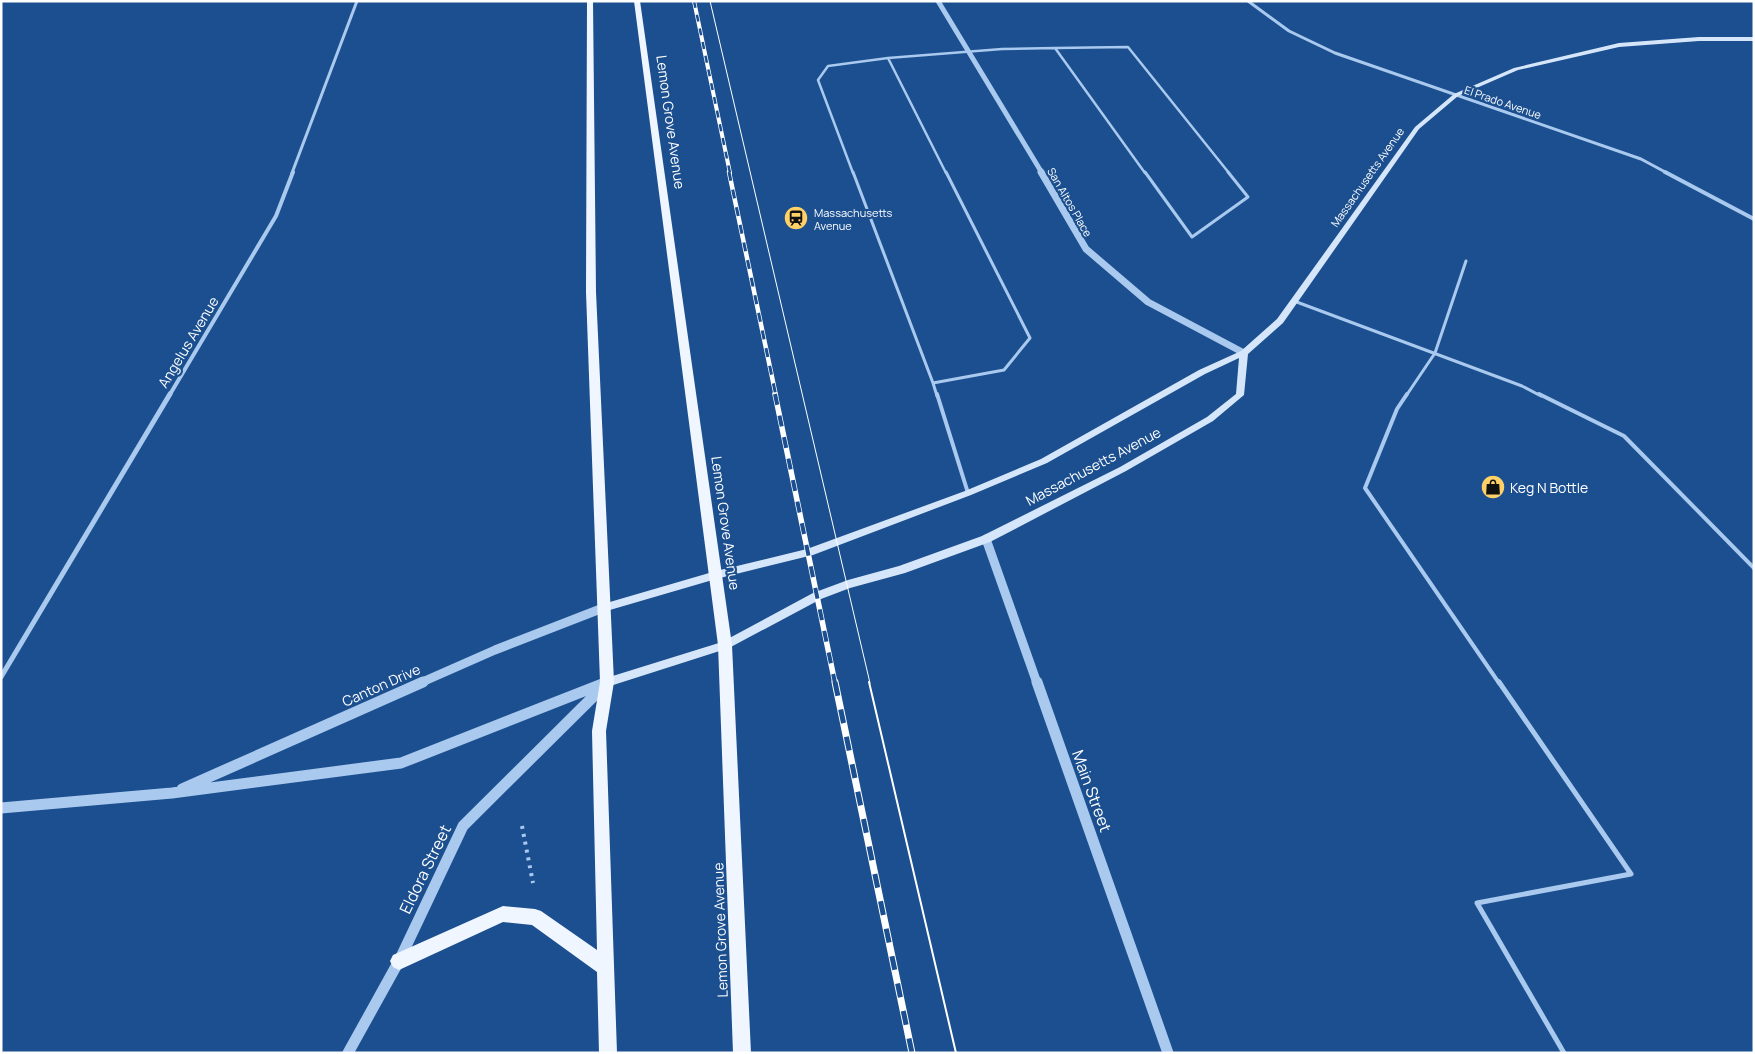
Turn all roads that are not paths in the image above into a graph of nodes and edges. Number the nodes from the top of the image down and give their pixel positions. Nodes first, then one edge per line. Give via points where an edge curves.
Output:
1 (357, 1) edge
2 (590, 1) edge
3 (637, 1) edge
4 (938, 1) edge
5 (1248, 1) edge
6 (1754, 39) edge
7 (1054, 47) junction
8 (968, 52) junction
9 (888, 58) junction
10 (1456, 95) junction
11 (1754, 219) edge
12 (1466, 261) dead end
13 (1294, 301) junction
14 (1244, 353) junction
15 (1435, 353) junction
16 (933, 383) junction
17 (968, 493) junction
18 (986, 539) junction
19 (1754, 568) edge
20 (716, 575) junction
21 (603, 608) junction
22 (725, 645) junction
23 (1, 677) edge
24 (608, 682) junction
25 (172, 793) junction
26 (1, 808) edge
27 (399, 961) junction
28 (604, 967) junction
29 (348, 1053) edge
30 (608, 1053) edge
31 (742, 1053) edge
32 (1168, 1053) edge
33 (1564, 1053) edge

1 - 23 street, Angelus Avenue via 276,216
2 - 21 main road via 591,292
3 - 20 main road, Lemon Grove Avenue
4 - 8 street, San Altos Place
5 - 10 street, El Prado Avenue via 1271,21 1335,54
6 - 10 main road, Massachusetts Avenue via 1619,45 1516,69
7 - 7 lane via 1192,237 1248,197 1128,47
7 - 8 lane
8 - 9 lane
8 - 14 street, San Altos Place via 1086,249 1148,302
9 - 16 lane via 828,66 818,80
9 - 16 lane via 1030,338 1004,370
10 - 11 street, El Prado Avenue via 1641,159
10 - 13 main road, Massachusetts Avenue via 1417,128
12 - 15 lane
13 - 14 main road, Massachusetts Avenue via 1280,321
13 - 15 lane
14 - 17 main road, Massachusetts Avenue via 1202,372 1044,461
14 - 18 main road, Massachusetts Avenue via 1240,395 1210,419 1123,469
15 - 19 lane via 1522,386 1624,436
15 - 33 lane via 1397,409 1365,488 1631,874 1477,903
16 - 17 lane
17 - 20 main road, Massachusetts Avenue via 809,552
18 - 22 main road, Massachusetts Avenue via 902,570 817,596
18 - 32 street, Main Street
20 - 21 main road, Massachusetts Avenue
20 - 22 main road, Lemon Grove Avenue
21 - 24 main road
21 - 25 street, Canton Drive via 495,650
22 - 24 main road, Massachusetts Avenue
22 - 31 main road, Lemon Grove Avenue
24 - 25 street, Canton Drive via 401,763
24 - 27 street, Eldora Street via 463,826
24 - 28 main road via 599,731
25 - 26 street, Canton Drive
27 - 28 main road via 502,914 535,917
27 - 29 street, Eldora Street
28 - 30 main road

